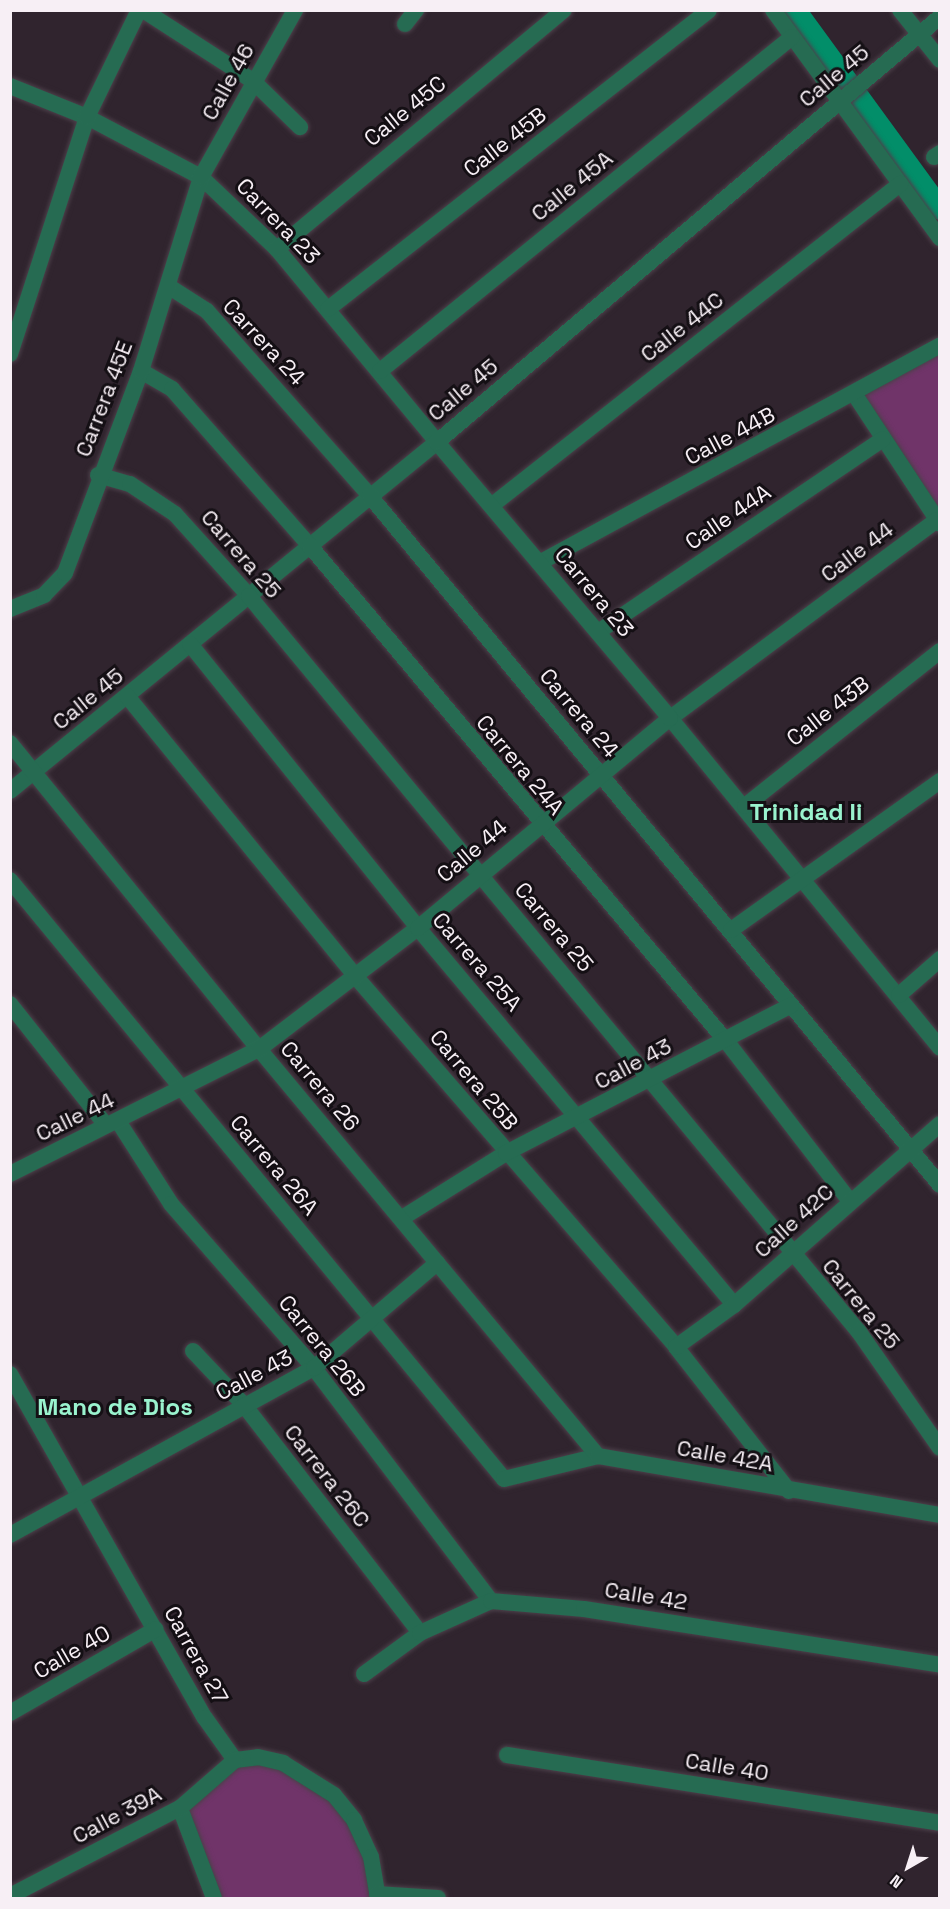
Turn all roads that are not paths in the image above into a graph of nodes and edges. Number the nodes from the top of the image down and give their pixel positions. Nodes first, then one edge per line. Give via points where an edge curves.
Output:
1 (139, 10) edge
2 (143, 10) edge
3 (295, 10) edge
4 (564, 10) edge
5 (709, 10) edge
6 (773, 10) edge
7 (900, 10) edge
8 (939, 17) edge
9 (919, 34) junction
10 (792, 37) junction
11 (939, 60) edge
12 (253, 81) junction
13 (10, 86) edge
14 (845, 96) junction
15 (87, 117) junction
16 (300, 127) dead end
17 (201, 177) junction
18 (900, 184) junction
19 (939, 238) edge
20 (277, 249) junction
21 (168, 286) junction
22 (328, 309) junction
23 (939, 345) edge
24 (10, 354) edge
25 (141, 371) junction
26 (380, 371) junction
27 (855, 395) junction
28 (883, 439) junction
29 (437, 442) junction
30 (98, 475) junction
31 (370, 496) junction
32 (491, 506) junction
33 (938, 522) edge
34 (310, 546) junction
35 (539, 563) junction
36 (249, 596) junction
37 (10, 609) edge
38 (598, 632) junction
39 (190, 644) junction
40 (939, 651) edge
41 (127, 696) junction
42 (670, 718) junction
43 (10, 743) edge
44 (34, 772) junction
45 (600, 774) junction
46 (939, 781) edge
47 (10, 791) edge
48 (745, 806) junction
49 (539, 824) junction
50 (479, 872) junction
51 (802, 875) junction
52 (10, 880) edge
53 (418, 928) junction
54 (731, 930) junction
55 (939, 958) edge
56 (356, 977) junction
57 (899, 995) junction
58 (10, 1004) edge
59 (791, 1005) junction
60 (727, 1042) junction
61 (939, 1048) edge
62 (259, 1049) junction
63 (651, 1079) junction
64 (184, 1090) junction
65 (581, 1117) junction
66 (112, 1123) junction
67 (939, 1124) edge
68 (910, 1150) junction
69 (506, 1153) junction
70 (10, 1174) edge
71 (939, 1185) edge
72 (850, 1201) junction
73 (402, 1218) junction
74 (792, 1255) junction
75 (437, 1263) junction
76 (734, 1305) junction
77 (374, 1319) junction
78 (676, 1347) junction
79 (193, 1351) dead end
80 (314, 1368) junction
81 (10, 1374) edge
82 (244, 1405) junction
83 (939, 1448) edge
84 (598, 1456) junction
85 (504, 1479) joint
86 (789, 1491) junction
87 (80, 1494) junction
88 (939, 1515) edge
89 (10, 1535) edge
90 (491, 1601) junction
91 (156, 1629) junction
92 (420, 1633) junction
93 (939, 1665) edge
94 (364, 1674) dead end
95 (10, 1713) edge
96 (507, 1755) dead end
97 (235, 1760) junction
98 (180, 1808) junction
99 (939, 1823) edge
100 (10, 1896) edge
101 (378, 1896) edge
102 (214, 1899) edge
103 (438, 1899) edge

1 - 15 street
2 - 12 street
3 - 12 street, Calle 46
4 - 20 street, Calle 45C
5 - 22 street, Calle 45B
6 - 10 street
7 - 9 street
8 - 9 street, Calle 45
9 - 11 street
9 - 14 street, Calle 45
10 - 14 street
10 - 26 street, Calle 45A
12 - 16 street
12 - 17 street, Calle 46
13 - 15 street, Carrera 23
14 - 18 street
14 - 29 street, Calle 45
15 - 17 street, Carrera 23
15 - 24 street
17 - 20 street, Carrera 23
17 - 21 street, Carrera 45E
18 - 19 street
18 - 32 street, Calle 44C
20 - 22 street, Carrera 23
21 - 25 street, Carrera 45E
21 - 31 street, Carrera 24 via 207,311
22 - 26 street, Carrera 23
23 - 27 street, Calle 44B
25 - 30 street, Carrera 45E
25 - 34 street, Carrera 24A via 172,389
26 - 29 street, Carrera 23
27 - 28 street
27 - 35 street, Calle 44B
28 - 33 street
28 - 38 street, Calle 44A
29 - 31 street, Calle 45
29 - 32 street, Carrera 23
30 - 36 street, Carrera 25 via 130,484 175,514
30 - 37 street, Carrera 45E via 65,573 44,595
31 - 34 street, Calle 45
31 - 45 street, Carrera 24
32 - 35 street, Carrera 23
33 - 42 street, Calle 44
34 - 36 street, Calle 45
34 - 49 street, Carrera 24A
35 - 38 street, Carrera 23
36 - 39 street, Calle 45
36 - 50 street, Carrera 25
38 - 42 street, Carrera 23
39 - 41 street, Calle 45
39 - 53 street, Carrera 25A
40 - 48 street, Calle 43B
41 - 44 street, Calle 45
41 - 56 street, Carrera 25B
42 - 45 street, Calle 44
42 - 48 street, Carrera 23
43 - 44 street, Carrera 26
44 - 47 street, Calle 45
44 - 62 street, Carrera 26
45 - 49 street, Calle 44
45 - 54 street, Carrera 24
46 - 51 street
48 - 51 street, Carrera 23
49 - 50 street, Calle 44
49 - 60 street, Carrera 24A
50 - 53 street, Calle 44
50 - 63 street, Carrera 25
51 - 54 street
51 - 57 street, Carrera 23
52 - 64 street, Carrera 26A
53 - 56 street, Calle 44
53 - 65 street, Carrera 25A
54 - 59 street, Carrera 24
55 - 57 street
56 - 62 street, Calle 44
56 - 69 street, Carrera 25B
57 - 61 street, Carrera 23
58 - 66 street, Carrera 26B
59 - 60 street, Calle 43
59 - 68 street, Carrera 24
60 - 63 street, Calle 43
60 - 72 street, Carrera 24A
62 - 64 street, Calle 44
62 - 73 street, Carrera 26
63 - 65 street, Calle 43
63 - 74 street, Carrera 25
64 - 66 street, Calle 44
64 - 77 street, Carrera 26A
65 - 69 street, Calle 43
65 - 76 street, Carrera 25A
66 - 70 street, Calle 44
66 - 80 street, Carrera 26B via 171,1204
67 - 68 street, Calle 42C
68 - 71 street, Carrera 24
68 - 72 street, Calle 42C
69 - 73 street, Calle 43
69 - 78 street, Carrera 25B
72 - 74 street, Calle 42C
73 - 75 street, Carrera 26
74 - 76 street, Calle 42C
74 - 83 street, Carrera 25 via 859,1332
75 - 77 street, Calle 43
75 - 84 street, Carrera 26
76 - 78 street, Calle 42C
77 - 80 street, Calle 43
77 - 85 street, Carrera 26A
78 - 86 street, Carrera 25B
79 - 82 street, Carrera 26C
80 - 82 street, Calle 43
80 - 90 street, Carrera 26B
81 - 87 street, Carrera 27
82 - 87 street, Calle 43
82 - 92 street, Carrera 26C
84 - 85 street, Calle 42A
84 - 86 street, Calle 42A
86 - 88 street, Calle 42A
87 - 89 street, Calle 43
87 - 91 street, Carrera 27
90 - 92 street, Calle 42
90 - 93 street, Calle 42 via 584,1609
91 - 95 street, Calle 40
91 - 97 street, Carrera 27
92 - 94 street, Calle 42
96 - 99 street, Calle 40
97 - 98 street, Calle 39A
97 - 101 street via 258,1756 283,1763 334,1795 354,1820 371,1857
98 - 100 street, Calle 39A
98 - 102 street
101 - 103 street

